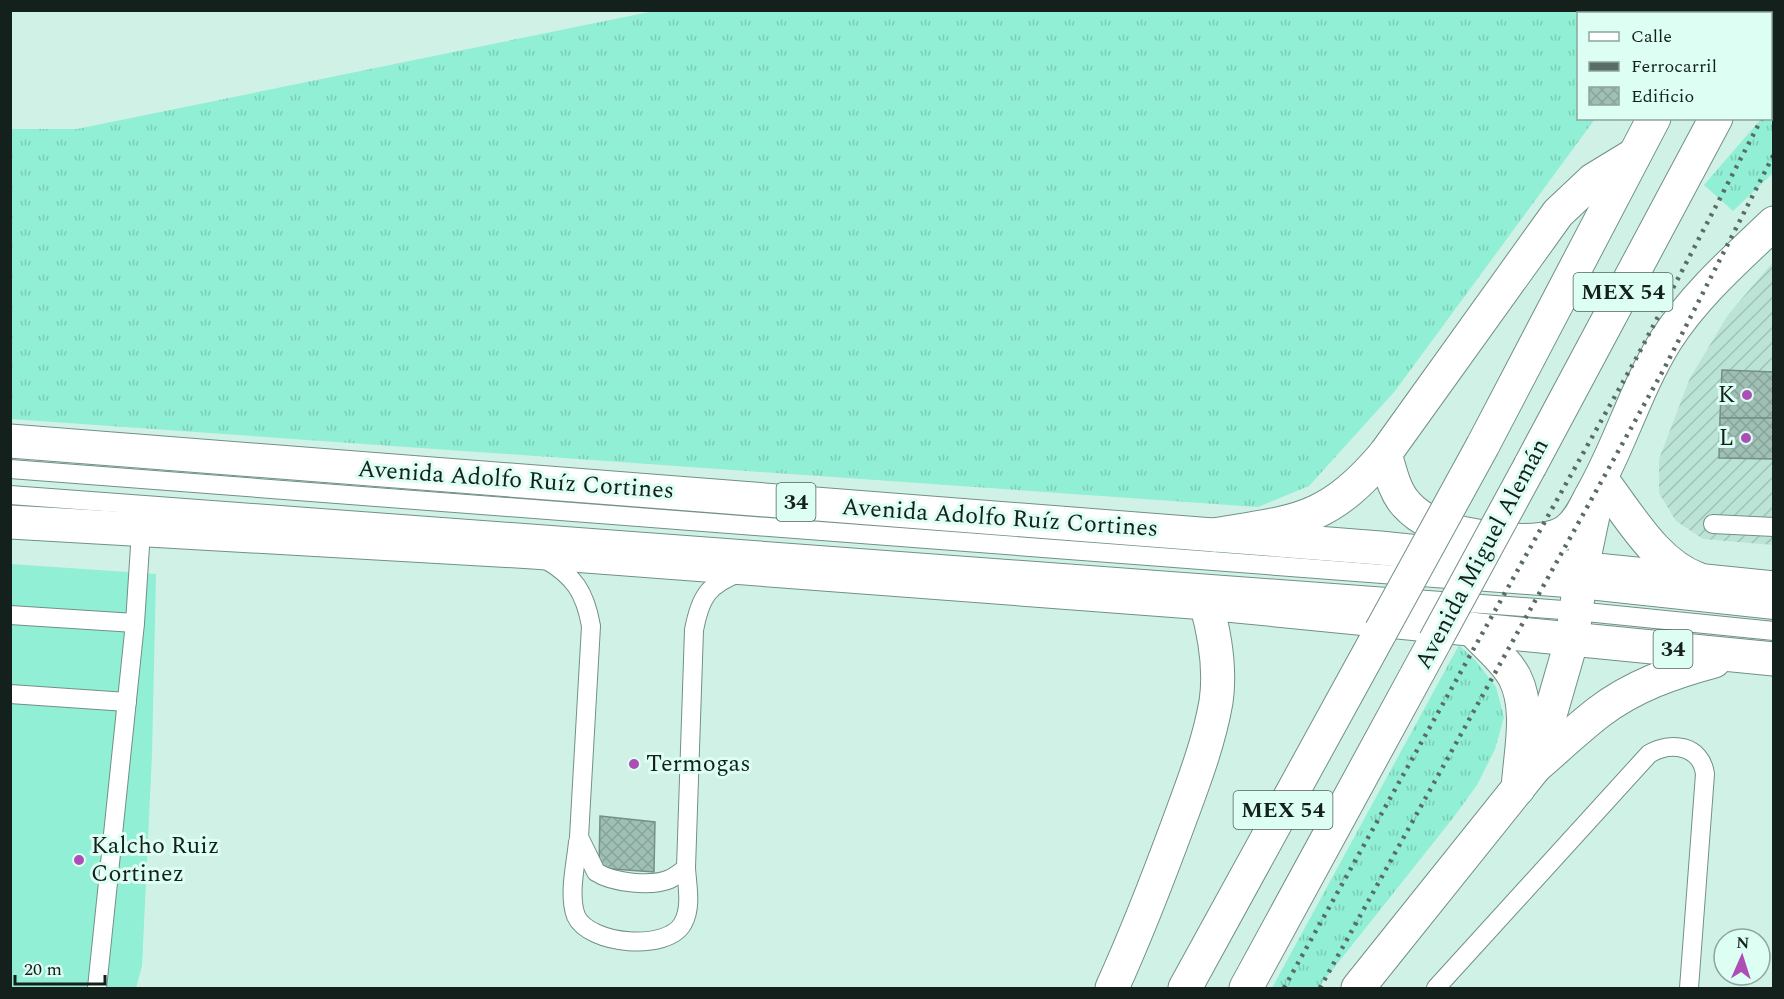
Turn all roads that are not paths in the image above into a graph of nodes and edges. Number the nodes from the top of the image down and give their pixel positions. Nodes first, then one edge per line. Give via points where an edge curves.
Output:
1 (1653, 120) edge
2 (1716, 120) edge
3 (1634, 155) junction
4 (1773, 223) edge
5 (10, 441) edge
6 (1385, 454) junction
7 (10, 468) edge
8 (1601, 479) junction
9 (10, 495) edge
10 (10, 522) edge
11 (1713, 524) dead end
12 (1773, 527) edge
13 (141, 531) junction
14 (1214, 535) junction
15 (533, 552) junction
16 (754, 568) junction
17 (1705, 582) junction
18 (1773, 588) edge
19 (1577, 602) junction
20 (1206, 603) junction
21 (1773, 610) edge
22 (10, 615) edge
23 (135, 623) junction
24 (1472, 629) junction
25 (1773, 631) edge
26 (1733, 655) junction
27 (1773, 659) edge
28 (10, 694) edge
29 (127, 702) junction
30 (1526, 778) junction
31 (579, 837) junction
32 (686, 868) junction
33 (97, 988) edge
34 (1112, 988) edge
35 (1185, 988) edge
36 (1246, 988) edge
37 (1358, 988) edge
38 (1436, 988) edge
39 (1689, 988) edge

1 - 3 main road, Avenida Miguel Alemán / MEX 54
2 - 36 main road, Avenida Miguel Alemán / MEX 54, bridge
3 - 6 main road via 1593,180 1558,213
3 - 35 main road, Avenida Miguel Alemán / MEX 54, bridge via 1484,445
4 - 8 main road via 1706,288 1666,340
5 - 14 main road, Avenida Adolfo Ruíz Cortines / 34
6 - 8 main road via 1397,491 1419,515 1436,525 1492,538 1557,537 1578,520
6 - 14 main road via 1347,495 1319,513 1288,523
7 - 19 lane
8 - 17 main road via 1647,540 1670,563
8 - 19 main road
9 - 19 lane
10 - 13 main road, Avenida Adolfo Ruíz Cortines / 34
11 - 12 lane
13 - 15 main road, Avenida Adolfo Ruíz Cortines / 34
13 - 23 lane
14 - 19 main road, Avenida Adolfo Ruíz Cortines / 34
15 - 16 main road, Avenida Adolfo Ruíz Cortines / 34
15 - 31 lane via 566,571 588,608 591,626
16 - 20 main road, Avenida Adolfo Ruíz Cortines / 34
16 - 32 lane via 722,579 704,596 698,612 694,630
17 - 18 main road, Avenida Adolfo Ruíz Cortines / 34
17 - 19 main road, Avenida Adolfo Ruíz Cortines / 34
19 - 21 lane
19 - 24 main road, Avenida Adolfo Ruíz Cortines / 34
19 - 25 lane
19 - 26 main road, Avenida Adolfo Ruíz Cortines / 34
19 - 30 main road
20 - 24 main road, Avenida Adolfo Ruíz Cortines / 34
20 - 34 main road via 1218,662 1216,700 1204,752 1142,921
22 - 23 lane
23 - 29 lane
24 - 30 main road via 1514,676 1521,693
26 - 27 main road, Avenida Adolfo Ruíz Cortines / 34
26 - 30 main road via 1636,688 1600,711
28 - 29 lane
29 - 33 lane
30 - 37 main road
31 - 32 lane via 592,869 601,876 657,882
31 - 32 lane via 574,893 577,918 587,929 607,937 640,942 672,935 683,924 687,911
38 - 39 lane via 1649,754 1670,746 1699,756 1705,774

